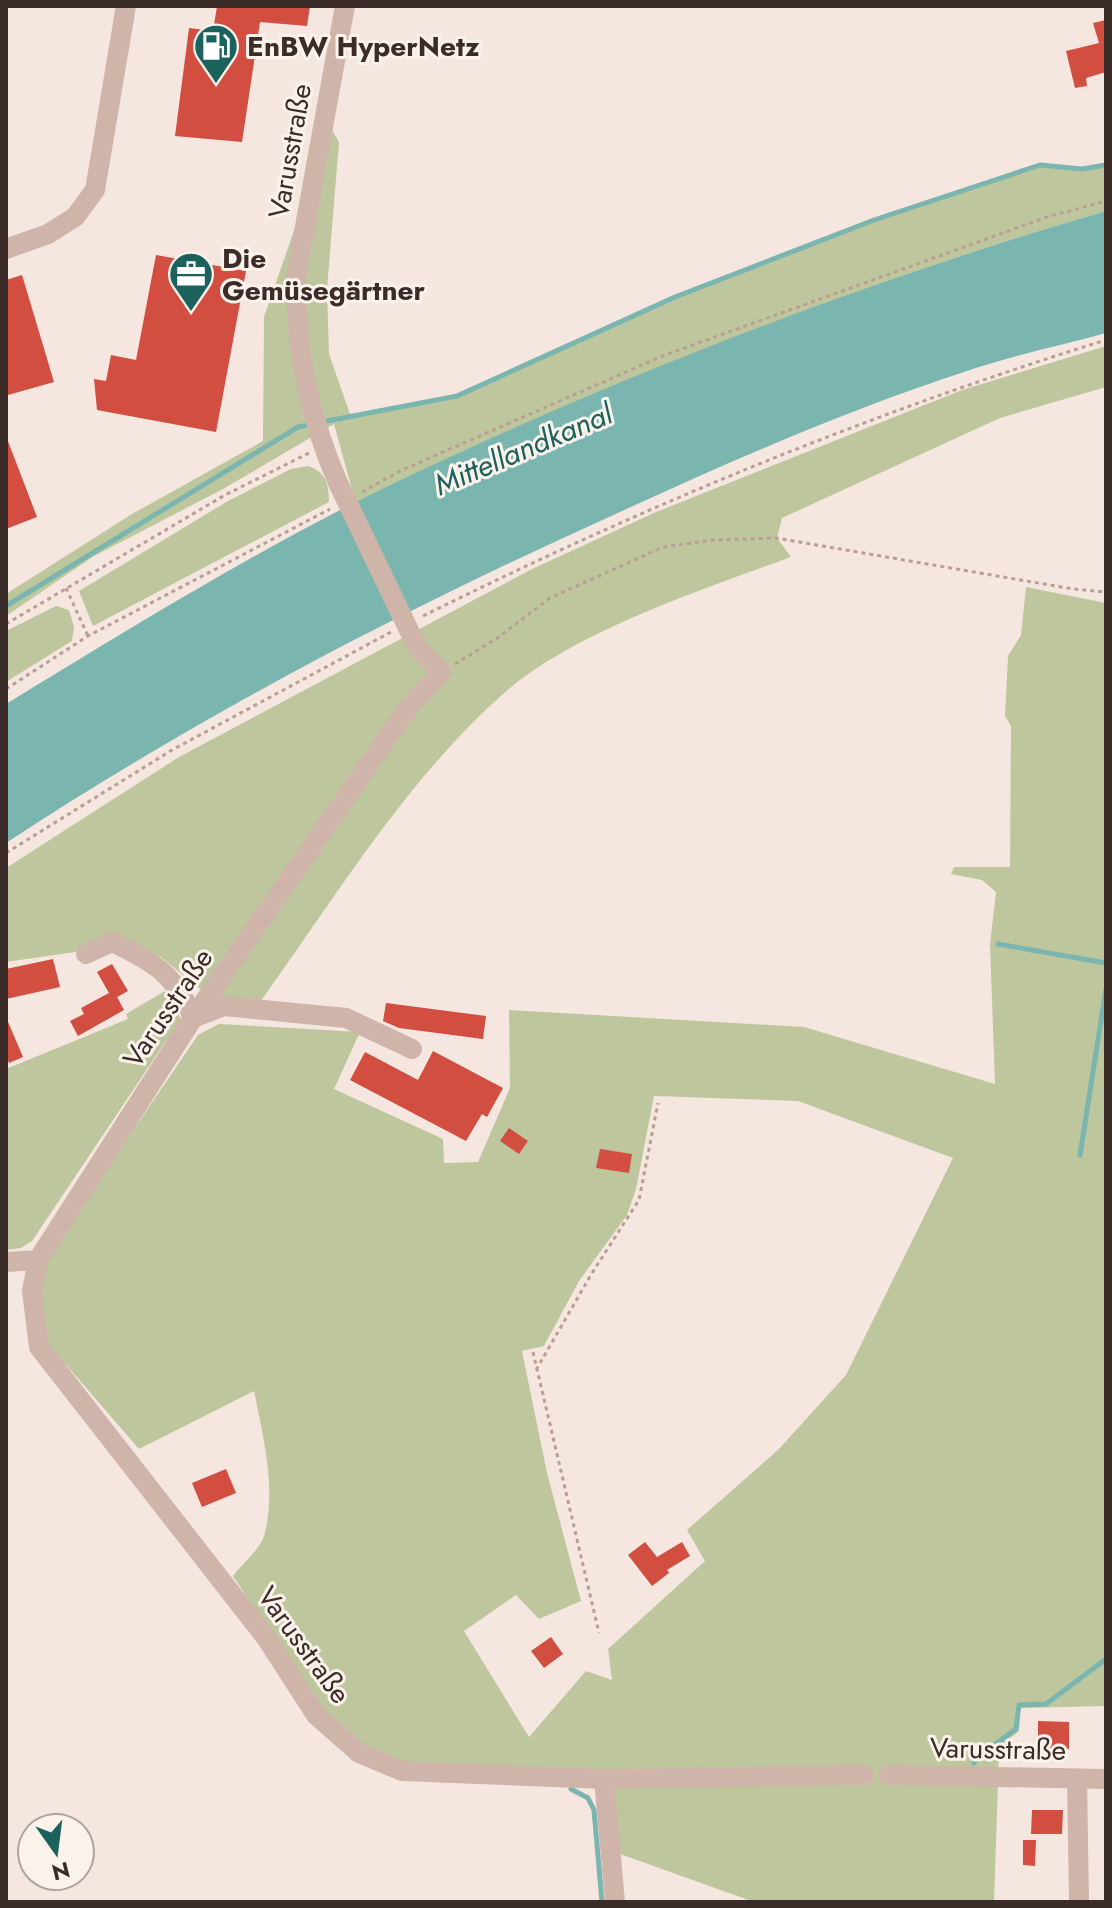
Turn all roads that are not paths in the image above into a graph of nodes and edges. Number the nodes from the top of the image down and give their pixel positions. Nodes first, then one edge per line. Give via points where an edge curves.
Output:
1 (126, 6) edge
2 (345, 6) edge
3 (6, 249) edge
4 (86, 954) dead end
5 (193, 1018) junction
6 (412, 1049) dead end
7 (38, 1260) junction
8 (6, 1262) edge
9 (864, 1775) dead end
10 (889, 1775) dead end
11 (604, 1779) junction
12 (1077, 1779) junction
13 (1106, 1779) edge
14 (615, 1902) edge
15 (1079, 1902) edge

1 - 3 street via 95,190 75,217 48,234
2 - 5 street, Varusstraße, bridge via 296,276 296,318 320,441 417,647 441,672 408,708
4 - 5 street via 112,942 155,964 171,977
5 - 6 street via 224,1006 346,1018
5 - 7 street, Varusstraße
7 - 8 street
7 - 11 street, Varusstraße via 32,1291 39,1347 267,1639 316,1715 359,1753 402,1771
9 - 11 street, Varusstraße
10 - 12 street, Varusstraße
11 - 14 street
12 - 13 street, Varusstraße
12 - 15 street

